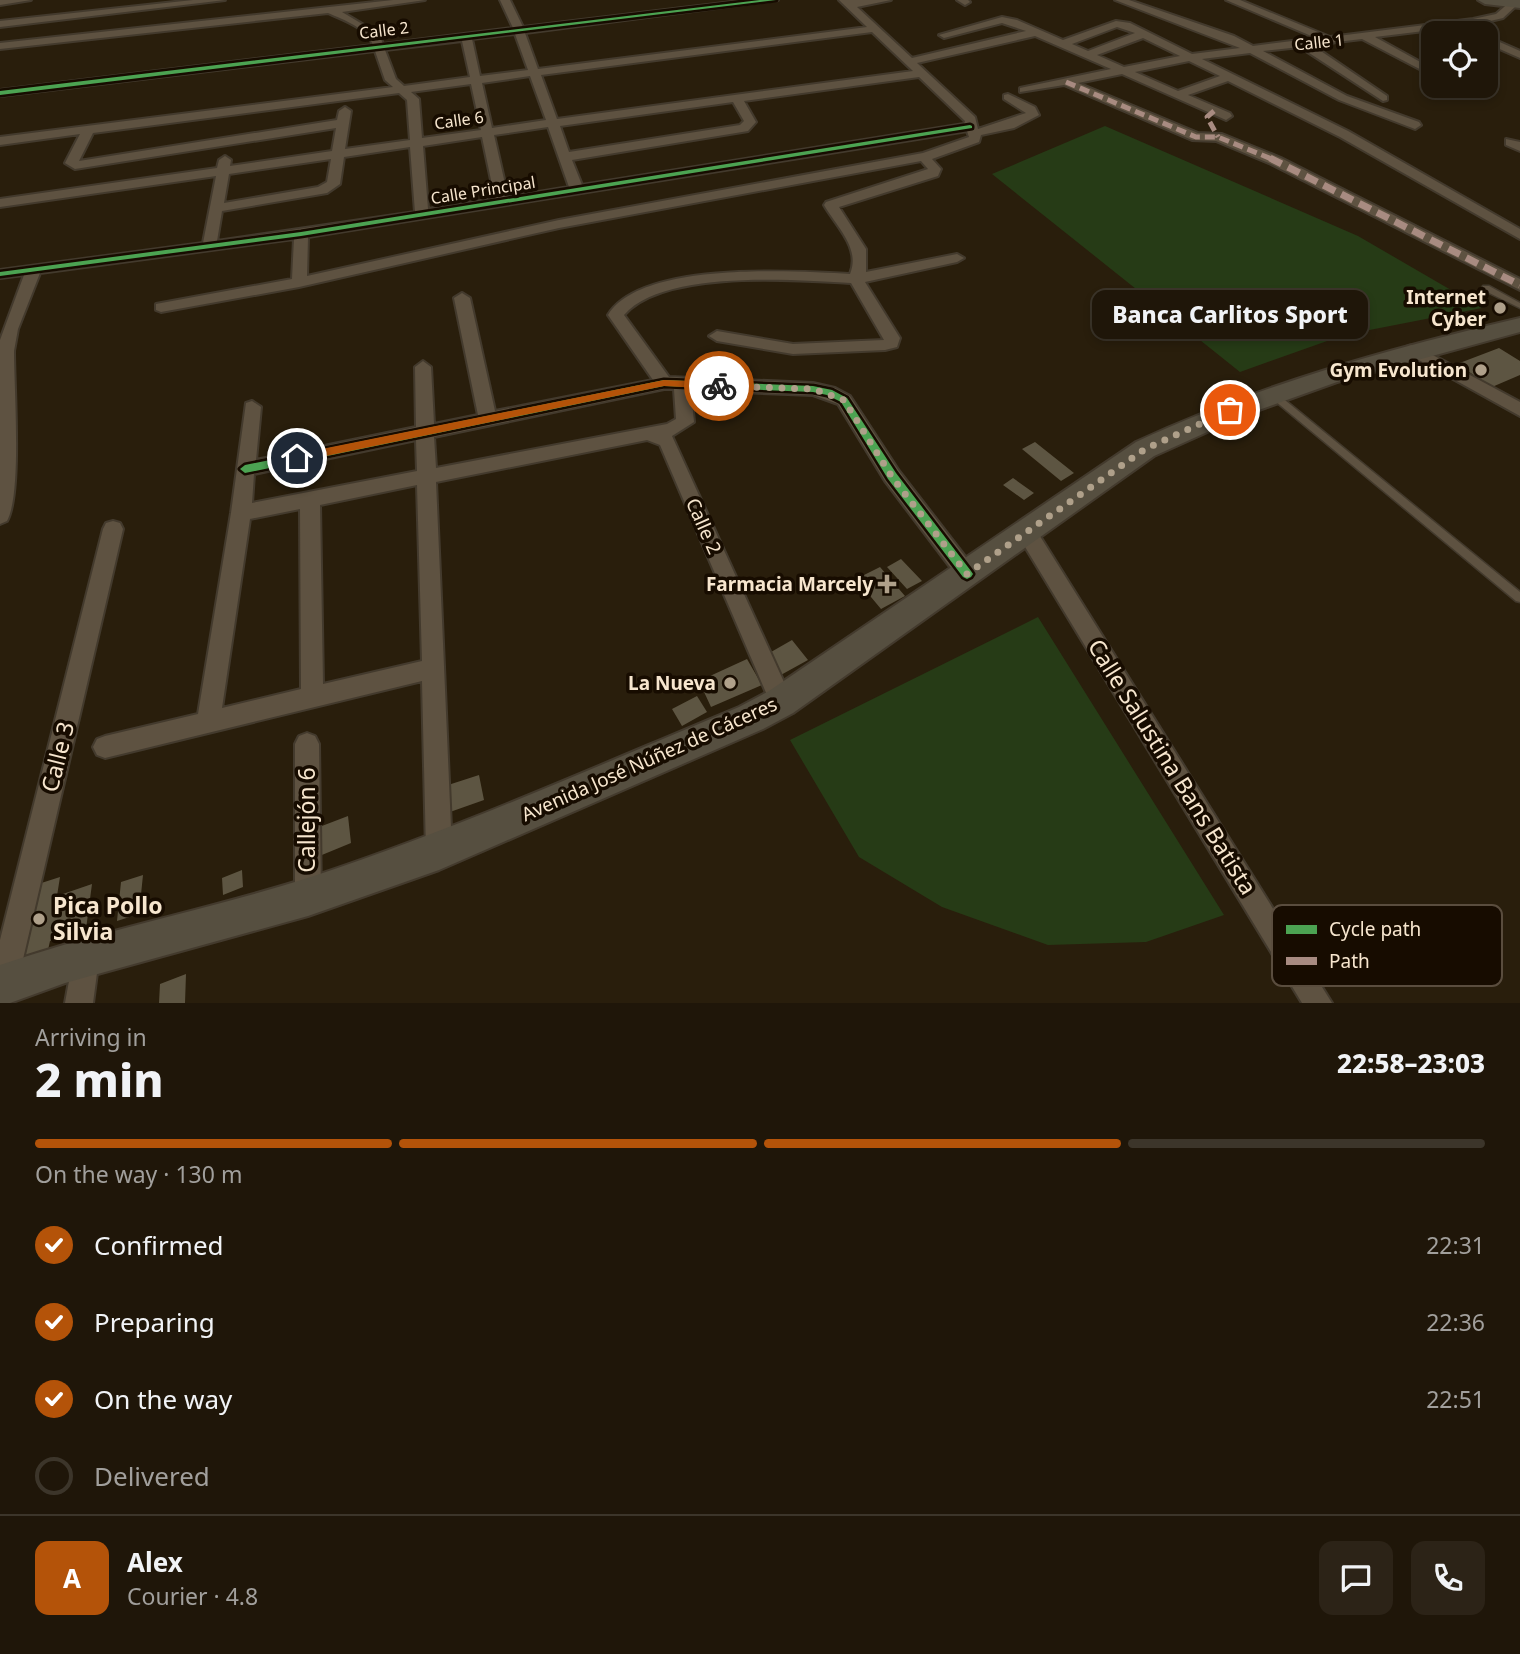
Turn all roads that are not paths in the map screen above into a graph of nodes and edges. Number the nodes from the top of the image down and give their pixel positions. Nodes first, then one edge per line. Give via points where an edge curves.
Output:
1 (26, 0) edge
2 (220, 0) edge
3 (317, 0) edge
4 (420, 0) edge
5 (505, 0) edge
6 (773, 0) edge
7 (886, 0) edge
8 (1120, 0) edge
9 (1231, 0) edge
10 (1486, 0) edge
11 (208, 1) edge
12 (0, 2) edge
13 (847, 3) edge
14 (1517, 4) edge
15 (330, 10) junction
16 (1475, 21) edge
17 (0, 24) edge
18 (874, 29) junction
19 (519, 30) junction
20 (1421, 30) edge
21 (1037, 32) junction
22 (1143, 34) junction
23 (944, 35) dead end
24 (466, 36) junction
25 (1366, 37) junction
26 (1330, 40) junction
27 (1302, 43) junction
28 (1063, 44) junction
29 (1498, 45) edge
30 (0, 46) edge
31 (378, 47) junction
32 (1255, 49) junction
33 (1087, 55) junction
34 (1520, 55) edge
35 (1192, 57) junction
36 (909, 62) junction
37 (1421, 67) edge
38 (534, 71) junction
39 (1121, 72) junction
40 (922, 73) junction
41 (1228, 77) junction
42 (476, 80) junction
43 (1066, 82) junction
44 (404, 88) junction
45 (1024, 90) dead end
46 (0, 93) edge
47 (1177, 95) junction
48 (347, 96) junction
49 (1008, 97) dead end
50 (737, 98) junction
51 (1383, 98) dead end
52 (234, 110) junction
53 (343, 122) junction
54 (553, 122) junction
55 (1415, 125) dead end
56 (89, 129) junction
57 (973, 130) junction
58 (488, 132) junction
59 (1218, 138) junction
60 (0, 141) edge
61 (228, 141) junction
62 (418, 142) junction
63 (339, 154) junction
64 (924, 157) junction
65 (565, 158) junction
66 (740, 166) junction
67 (223, 171) junction
68 (752, 189) junction
69 (577, 191) junction
70 (551, 195) junction
71 (0, 203) edge
72 (503, 203) junction
73 (216, 208) junction
74 (422, 215) junction
75 (559, 224) junction
76 (301, 234) junction
77 (1520, 235) edge
78 (209, 247) junction
79 (957, 258) dead end
80 (34, 269) junction
81 (0, 274) edge
82 (856, 279) junction
83 (299, 282) junction
84 (1520, 285) edge
85 (1486, 288) dead end
86 (462, 298) dead end
87 (1520, 306) edge
88 (161, 307) dead end
89 (1520, 325) edge
90 (717, 336) dead end
91 (1414, 350) junction
92 (3, 352) edge
93 (423, 367) dead end
94 (673, 384) junction
95 (1272, 394) junction
96 (252, 407) dead end
97 (1520, 410) edge
98 (488, 420) junction
99 (426, 433) junction
100 (649, 433) junction
101 (245, 469) junction
102 (428, 477) junction
103 (310, 501) junction
104 (241, 513) junction
105 (0, 516) edge
106 (113, 529) dead end
107 (1026, 531) junction
108 (967, 574) junction
109 (1520, 598) edge
110 (434, 668) junction
111 (312, 697) junction
112 (781, 702) junction
113 (208, 723) junction
114 (307, 744) dead end
115 (105, 747) dead end
116 (439, 851) junction
117 (308, 897) junction
118 (1272, 929) edge
119 (85, 958) junction
120 (1, 985) edge
121 (1307, 986) edge
122 (79, 1003) edge
123 (1318, 1003) edge

1 - 12 street
2 - 11 street
3 - 15 street
4 - 15 street
5 - 19 street
6 - 19 street, Calle 2
7 - 13 street
8 - 32 street
9 - 26 street
10 - 14 main road
11 - 17 street
13 - 18 street
14 - 16 street, Calle 1 via 1499,16
15 - 30 street
15 - 31 street via 366,27
18 - 36 street
18 - 38 street
19 - 24 street, Calle 2
19 - 38 street
20 - 25 street, Calle 1
21 - 23 street via 1002,20
21 - 28 street
21 - 36 street
22 - 28 street via 1116,24
22 - 33 street
22 - 35 street
24 - 31 street, Calle 2
24 - 42 street
25 - 26 street, Calle 1
25 - 37 street
26 - 27 street, Calle 1
27 - 32 street, Calle 1
27 - 51 street
28 - 33 street
29 - 34 street
31 - 44 street via 391,80
31 - 46 street, Calle 2
32 - 35 street, Calle 1
32 - 55 street via 1343,98
33 - 39 street
35 - 39 street, Calle 1
35 - 41 street
36 - 40 street
38 - 42 street
38 - 54 street
39 - 43 street, Calle 1
39 - 47 street
40 - 50 street, Calle 6
40 - 57 street via 971,120
41 - 47 street
41 - 77 street via 1344,134
42 - 44 street
42 - 58 street
43 - 45 street, Calle 1
43 - 59 street via 1196,137
44 - 48 street
44 - 62 street via 413,99
47 - 59 street via 1220,113 1207,117
48 - 52 street
48 - 53 street
49 - 57 street, Calle Principal via 1033,115 1010,125
50 - 54 street, Calle 6
50 - 65 street via 750,122 744,128
52 - 56 street
52 - 61 street
53 - 61 street
53 - 63 street
54 - 58 street, Calle 6
54 - 65 street
56 - 60 street
56 - 61 street via 71,163 75,165
57 - 64 street via 975,139 965,145
57 - 66 street, Calle Principal
58 - 62 street, Calle 6
58 - 72 street
59 - 84 street via 1344,194
61 - 67 street
62 - 63 street, Calle 6
62 - 74 street
63 - 67 street, Calle 6
63 - 73 street via 336,177 328,188
64 - 68 street
64 - 82 street via 933,173 831,205 861,256
65 - 69 street
66 - 68 street
66 - 69 street, Calle Principal
67 - 71 street, Calle 6
67 - 73 street
68 - 75 street
69 - 70 street, Calle Principal
70 - 72 street, Calle Principal
70 - 75 street
72 - 74 street, Calle Principal
73 - 78 street
74 - 76 street, Calle Principal
75 - 83 street
76 - 78 street, Calle Principal
76 - 83 street
78 - 80 street, Calle Principal
79 - 82 street
80 - 81 street, Calle Principal
80 - 92 street
82 - 90 street via 891,343 793,349
82 - 94 street via 724,276 677,283 626,304 616,315
83 - 88 street
85 - 87 lane
86 - 98 street
89 - 91 main road, Avenida José Núñez de Cáceres
91 - 95 main road, Avenida José Núñez de Cáceres
91 - 97 street
92 - 105 street via 5,492
93 - 99 street
94 - 98 street
94 - 100 street via 685,422 671,430
94 - 108 street via 813,389 844,400 892,477
95 - 107 main road, Avenida José Núñez de Cáceres via 1145,449
95 - 109 lane
96 - 101 street
98 - 99 street
99 - 101 street
99 - 102 street
100 - 102 street
100 - 112 street, Calle 2 via 667,441
101 - 104 street
102 - 103 street
102 - 110 street
103 - 104 street
103 - 111 street
104 - 113 street
106 - 120 street, Calle 3
107 - 108 main road, Avenida José Núñez de Cáceres
107 - 118 street, Calle Salustina Bans Batista
108 - 112 main road, Avenida José Núñez de Cáceres
110 - 111 street
110 - 116 street
111 - 113 street
112 - 116 main road, Avenida José Núñez de Cáceres
113 - 115 street
114 - 117 street, Callejón 6
116 - 117 main road, Avenida José Núñez de Cáceres
117 - 119 main road, Avenida José Núñez de Cáceres
119 - 120 main road, Avenida José Núñez de Cáceres
119 - 122 street
121 - 123 street, Calle Salustina Bans Batista

